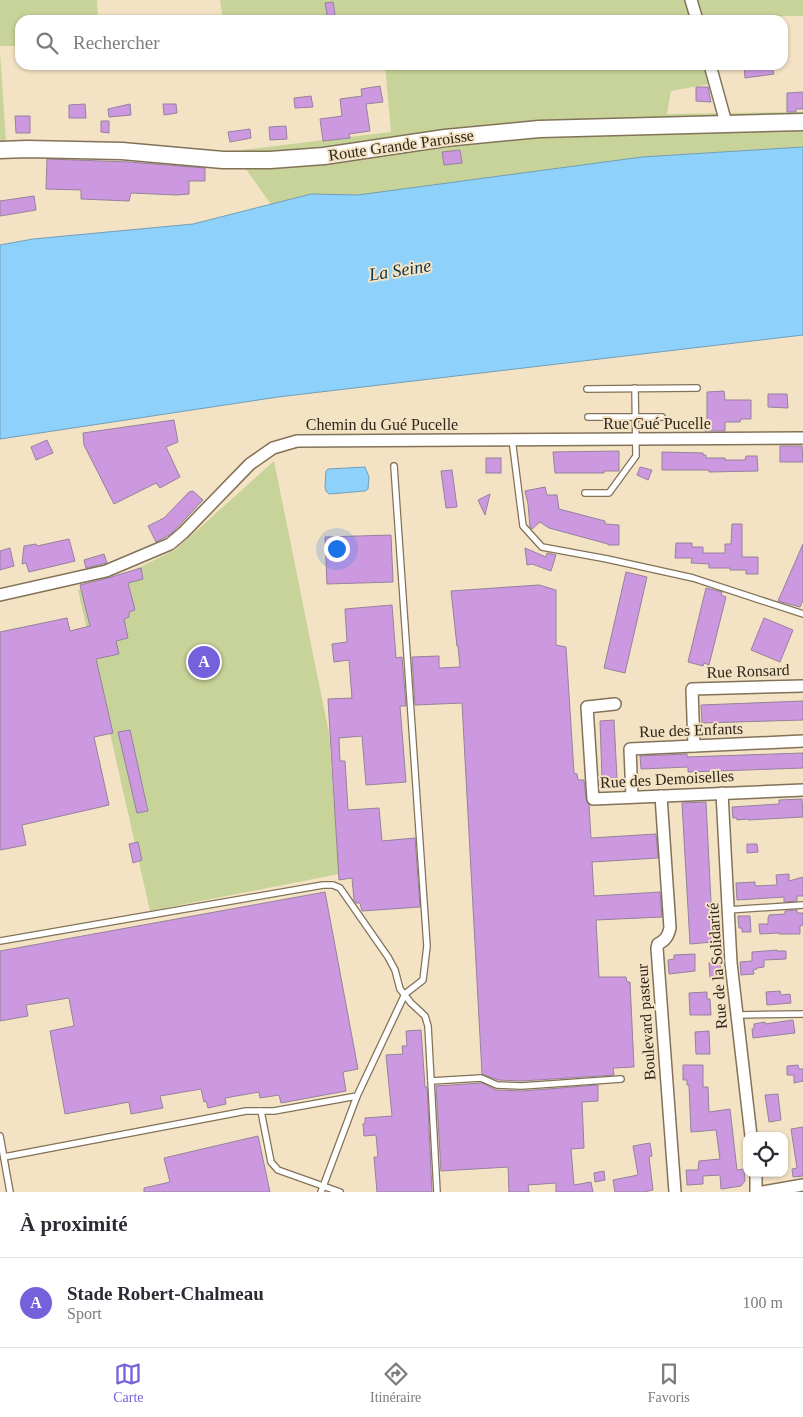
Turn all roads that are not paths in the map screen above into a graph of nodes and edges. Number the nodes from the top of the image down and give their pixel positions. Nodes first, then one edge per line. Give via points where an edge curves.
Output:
1 (691, 0) edge
2 (696, 15) edge
3 (711, 70) edge
4 (803, 122) edge
5 (726, 124) junction
6 (0, 150) edge
7 (635, 388) junction
8 (697, 388) dead end
9 (587, 389) dead end
10 (588, 417) dead end
11 (636, 417) junction
12 (662, 417) dead end
13 (803, 438) edge
14 (512, 439) junction
15 (636, 439) junction
16 (394, 466) dead end
17 (585, 493) dead end
18 (0, 595) edge
19 (803, 614) edge
20 (803, 686) edge
21 (615, 704) dead end
22 (803, 741) edge
23 (694, 746) junction
24 (803, 790) edge
25 (722, 792) junction
26 (661, 796) junction
27 (632, 797) junction
28 (803, 905) edge
29 (728, 910) junction
30 (0, 941) edge
31 (405, 994) junction
32 (803, 1014) edge
33 (736, 1015) junction
34 (621, 1079) dead end
35 (431, 1081) junction
36 (357, 1096) junction
37 (261, 1111) junction
38 (751, 1132) edge
39 (0, 1136) edge
40 (4, 1157) junction
41 (756, 1177) edge
42 (803, 1185) edge
43 (322, 1189) edge
44 (10, 1192) edge
45 (340, 1192) edge
46 (437, 1192) edge
47 (674, 1192) edge
48 (756, 1192) edge
49 (763, 1192) edge

1 - 2 street
3 - 5 street
4 - 5 main road, Route Grande Paroisse
5 - 6 main road, Route Grande Paroisse via 539,129 270,160 223,160 122,151
7 - 8 lane
7 - 9 lane
7 - 11 lane
10 - 11 lane
11 - 12 lane
11 - 15 lane
13 - 15 street, Rue Gué Pucelle
14 - 15 street, Rue Gué Pucelle
14 - 18 street, Chemin du Gué Pucelle via 297,441 273,448 250,464 170,544 106,571
14 - 19 lane via 523,526 542,547 693,578
15 - 17 lane via 635,458 610,493
16 - 31 lane via 427,946 423,980
20 - 23 street, Rue Ronsard via 692,689
21 - 27 street, Rue des Demoiselles via 587,707 593,798
22 - 23 street, Rue des Enfants
23 - 27 street, Rue des Enfants via 630,749
24 - 25 street, Rue des Demoiselles
25 - 26 street, Rue des Demoiselles
25 - 29 street, Rue de la Solidarité
26 - 27 street, Rue des Demoiselles
26 - 47 street, Boulevard pasteur via 670,928 668,936 657,948
28 - 29 lane
29 - 33 street, Rue de la Solidarité
30 - 31 lane via 333,885 340,888 388,957
31 - 35 lane via 425,1016 428,1026
31 - 36 lane
32 - 33 lane
33 - 38 street, Rue de la Solidarité
34 - 35 lane via 522,1086 497,1085 481,1078
35 - 46 lane
36 - 37 lane
36 - 43 lane
37 - 40 lane via 246,1111
37 - 43 lane via 271,1162 278,1170
39 - 40 lane
40 - 44 lane
41 - 48 street
42 - 49 street
43 - 45 lane

